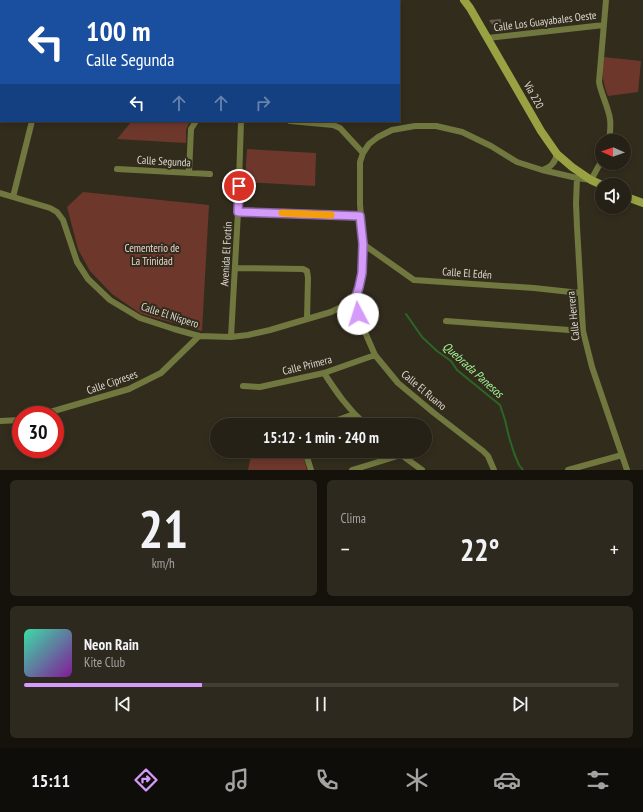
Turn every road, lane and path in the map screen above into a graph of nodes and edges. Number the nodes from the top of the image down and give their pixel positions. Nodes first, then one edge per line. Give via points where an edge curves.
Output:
1 (464, 0) edge
2 (606, 0) edge
3 (604, 25) junction
4 (488, 38) junction
5 (32, 122) edge
6 (195, 122) edge
7 (241, 122) edge
8 (304, 122) edge
9 (610, 134) edge
10 (363, 153) junction
11 (557, 154) junction
12 (117, 169) dead end
13 (542, 170) junction
14 (596, 170) edge
15 (189, 173) junction
16 (210, 174) dead end
17 (577, 178) junction
18 (591, 180) junction
19 (595, 182) edge
20 (0, 193) edge
21 (13, 197) junction
22 (631, 199) edge
23 (643, 203) edge
24 (238, 212) junction
25 (360, 216) junction
26 (363, 244) junction
27 (236, 268) junction
28 (580, 293) junction
29 (355, 300) junction
30 (307, 319) junction
31 (446, 321) dead end
32 (583, 331) junction
33 (200, 336) junction
34 (231, 337) junction
35 (375, 355) junction
36 (324, 373) junction
37 (243, 386) dead end
38 (64, 408) edge
39 (354, 414) junction
40 (343, 418) edge
41 (358, 418) edge
42 (12, 420) edge
43 (0, 421) edge
44 (622, 455) junction
45 (307, 458) edge
46 (385, 458) edge
47 (406, 458) edge
48 (311, 470) edge
49 (352, 470) edge
50 (422, 470) edge
51 (494, 470) edge
52 (568, 470) edge
53 (627, 470) edge

1 - 4 main road, Vía 220
2 - 3 street
3 - 4 street, Calle Los Guayabales Oeste
3 - 9 street via 600,88 610,120
4 - 11 main road, Vía 220 via 541,132
5 - 21 street
6 - 15 street via 191,129
7 - 24 street, Avenida El Fortín
8 - 10 street via 340,128
10 - 13 street via 369,144 392,130 436,126 462,132 517,162
10 - 25 street via 360,162
11 - 13 street via 553,165
11 - 18 main road, Vía 220
12 - 15 street, Calle Segunda
13 - 17 street
14 - 18 street
15 - 16 street, Calle Segunda
17 - 18 street
17 - 28 street, Calle Herrera
18 - 19 main road, Vía 220
20 - 21 street, Calle El Níspero
21 - 33 street, Calle El Níspero via 57,212 63,220 77,262 88,279 110,300 140,318
22 - 23 main road
24 - 25 street
24 - 27 street, Avenida El Fortín
25 - 26 street
26 - 28 street, Calle El Edén via 414,280
26 - 29 street via 362,273
27 - 30 street via 303,269 307,272 308,278
27 - 34 street, Avenida El Fortín
28 - 32 street, Calle Herrera
29 - 30 street, Calle El Níspero
29 - 35 street, Calle El Ruano
30 - 34 street, Calle El Níspero via 270,330
31 - 32 street
32 - 44 street, Calle Herrera via 592,367
33 - 34 street, Calle El Níspero
33 - 38 street, Calle Cipreses via 161,374 129,389
35 - 36 street, Calle Primera
35 - 51 street, Calle El Ruano via 398,383 483,451
36 - 37 street, Calle Primera via 260,387
36 - 39 street
39 - 40 street
39 - 41 street
42 - 43 street
44 - 52 street
44 - 53 street, Calle Herrera
45 - 48 street
46 - 49 street
47 - 50 street

